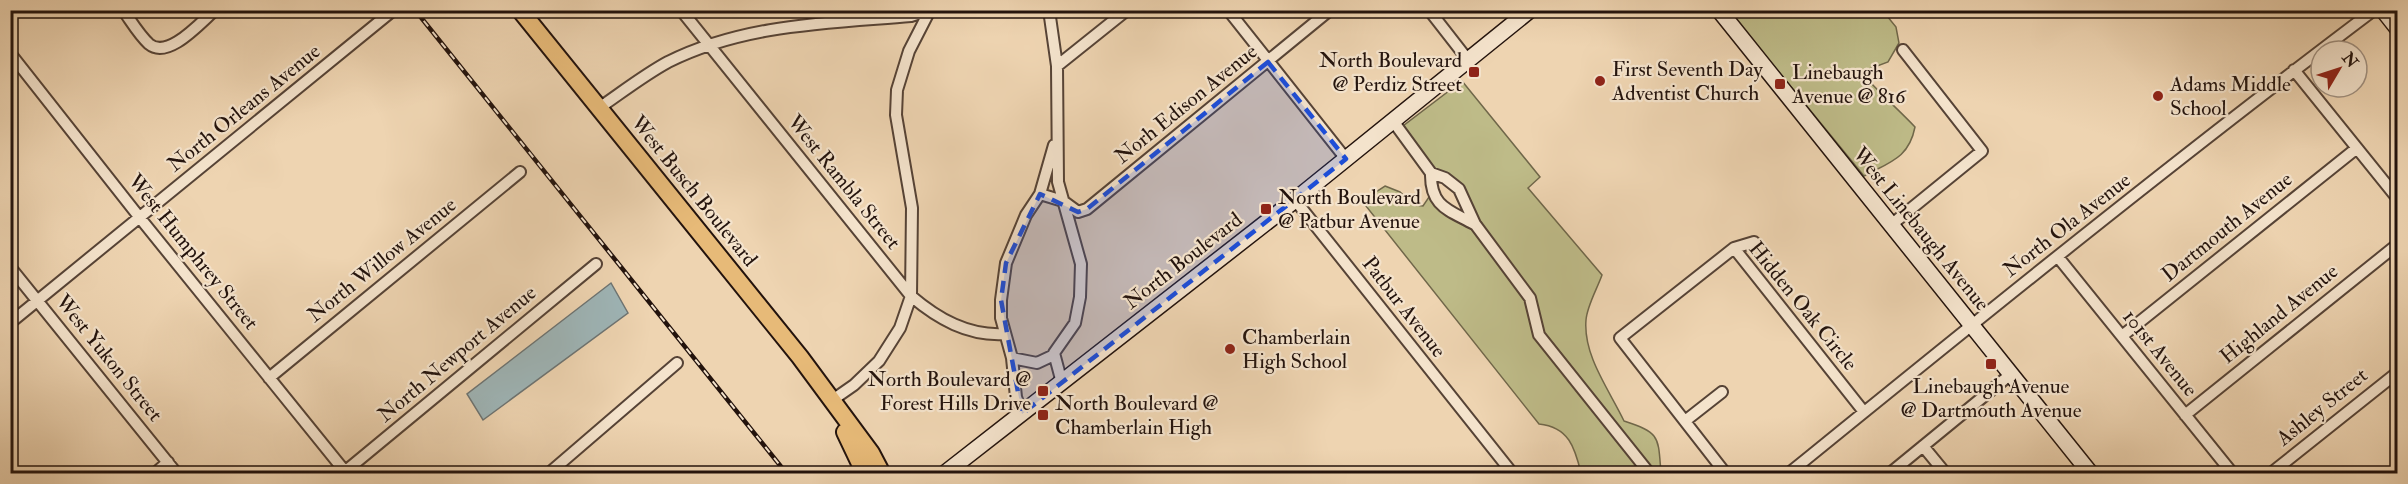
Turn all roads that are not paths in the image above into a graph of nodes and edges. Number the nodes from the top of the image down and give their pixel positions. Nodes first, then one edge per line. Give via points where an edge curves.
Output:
1 (123, 10) edge
2 (215, 10) edge
3 (520, 10) edge
4 (681, 10) edge
5 (930, 10) edge
6 (1049, 10) edge
7 (1127, 10) edge
8 (1228, 10) edge
9 (1330, 10) edge
10 (1430, 10) edge
11 (1530, 10) edge
12 (1719, 10) edge
13 (2374, 10) edge
14 (2383, 10) edge
15 (391, 12) dead end
16 (2397, 29) edge
17 (709, 45) junction
18 (1903, 50) dead end
19 (10, 53) edge
20 (1468, 60) junction
21 (1268, 62) junction
22 (1057, 66) junction
23 (2294, 70) junction
24 (599, 108) junction
25 (1393, 121) junction
26 (1057, 133) junction
27 (2357, 148) junction
28 (1346, 159) junction
29 (520, 172) dead end
30 (1431, 173) junction
31 (1040, 194) junction
32 (2397, 199) edge
33 (1295, 200) junction
34 (1063, 201) junction
35 (140, 218) junction
36 (1474, 224) junction
37 (1891, 225) junction
38 (1754, 242) dead end
39 (2397, 244) edge
40 (1734, 248) junction
41 (2058, 257) junction
42 (596, 264) dead end
43 (10, 267) edge
44 (911, 296) junction
45 (38, 301) junction
46 (10, 323) edge
47 (1971, 325) junction
48 (1004, 334) junction
49 (2122, 336) junction
50 (1054, 355) junction
51 (1012, 358) junction
52 (676, 363) dead end
53 (2397, 372) edge
54 (2011, 375) junction
55 (269, 378) junction
56 (1062, 383) junction
57 (1722, 392) dead end
58 (831, 401) junction
59 (1864, 412) junction
60 (1022, 414) junction
61 (2185, 415) junction
62 (1685, 421) junction
63 (1923, 446) junction
64 (168, 462) junction
65 (345, 473) edge
66 (154, 474) edge
67 (177, 474) edge
68 (548, 474) edge
69 (866, 474) edge
70 (882, 474) edge
71 (944, 474) edge
72 (1513, 474) edge
73 (1650, 474) edge
74 (1726, 474) edge
75 (1788, 474) edge
76 (1889, 474) edge
77 (1946, 474) edge
78 (2091, 474) edge
79 (2233, 474) edge
80 (2270, 474) edge

1 - 2 street via 150,45 162,50
3 - 24 main road, West Busch Boulevard
4 - 17 street, West Rambla Street
5 - 17 street via 911,16 762,30
5 - 44 street via 909,51 897,90 896,115 912,208
6 - 22 street
7 - 22 street
8 - 21 street
9 - 21 street, Norh Edison Avenue
10 - 20 street
11 - 20 street, North Boulevard
12 - 37 street, West Linebaugh Avenue
13 - 23 street, North Ola Avenue
14 - 16 street
15 - 35 street, North Orleans Avenue
17 - 24 street via 668,62
17 - 44 street, West Rambla Street
18 - 37 street via 1982,150
19 - 35 street, West Humphrey Street
20 - 25 street, North Boulevard
21 - 28 street
21 - 34 street, Norh Edison Avenue via 1087,209 1078,212
22 - 26 street
23 - 27 street
23 - 41 street, North Ola Avenue
24 - 58 main road, West Busch Boulevard
25 - 28 street, North Boulevard
25 - 30 street
26 - 31 street
26 - 34 street via 1058,182
27 - 32 street
27 - 49 street, Dartmouth Avenue
28 - 33 street, North Boulevard
29 - 55 street, North Willow Avenue
30 - 36 street via 1459,189
30 - 36 street via 1435,198
31 - 34 street
31 - 48 street via 1026,215 1006,263 1001,300
33 - 56 street, North Boulevard
33 - 72 street, Patbur Avenue
34 - 50 street via 1081,264 1080,297 1075,323
35 - 45 street, North Orleans Avenue
35 - 55 street, West Humphrey Street
36 - 73 street via 1530,298 1539,335
37 - 47 street, West Linebaugh Avenue
38 - 40 street
39 - 61 street, Highland Avenue
40 - 59 street, Hidden Oak Circle
40 - 62 street, Hidden Oak Circle via 1620,338
41 - 47 street, North Ola Avenue
41 - 49 street, 101st Avenue
42 - 65 street, North Newport Avenue
43 - 45 street, West Yukon Street
44 - 48 street, West Rambla Street via 954,325 978,333
44 - 58 street via 900,327 879,361
45 - 46 street, North Orleans Avenue
45 - 64 street, West Yukon Street
47 - 54 street, West Linebaugh Avenue
47 - 59 street, North Ola Avenue
48 - 51 street
49 - 61 street, 101st Avenue
50 - 51 street via 1038,363
50 - 56 street
51 - 60 street
52 - 68 street
53 - 80 street, Ashley Street
54 - 63 street
54 - 78 street, West Linebaugh Avenue
55 - 65 street, West Humphrey Street
56 - 60 street, North Boulevard
57 - 62 street
58 - 69 main road, West Busch Boulevard
58 - 70 main road, West Busch Boulevard via 871,453
59 - 75 street, North Ola Avenue
60 - 71 street, North Boulevard
61 - 79 street, 101st Avenue
62 - 74 street, Hidden Oak Circle
63 - 76 street
63 - 77 street
64 - 66 street
64 - 67 street, West Yukon Street

